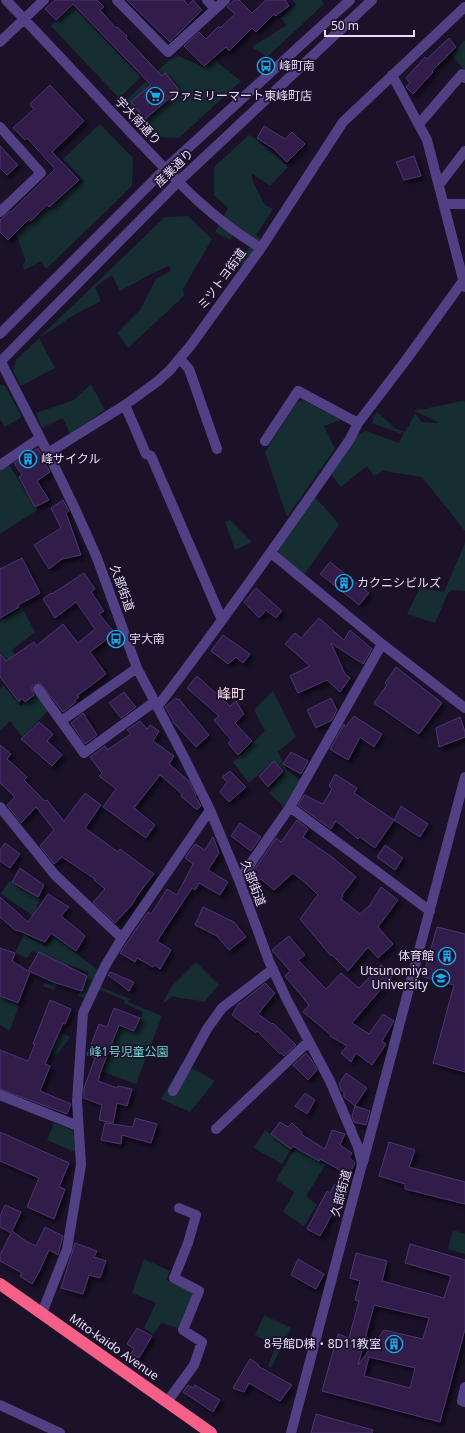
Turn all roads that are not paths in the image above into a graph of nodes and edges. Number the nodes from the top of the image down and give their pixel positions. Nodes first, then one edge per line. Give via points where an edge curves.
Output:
1 (6, 0) edge
2 (44, 0) edge
3 (117, 0) edge
4 (207, 0) edge
5 (225, 0) edge
6 (350, 0) edge
7 (372, 0) edge
8 (465, 6) edge
9 (215, 9) junction
10 (24, 19) junction
11 (0, 42) edge
12 (392, 75) junction
13 (465, 78) edge
14 (419, 124) junction
15 (0, 127) edge
16 (465, 151) edge
17 (165, 169) junction
18 (178, 182) junction
19 (440, 185) junction
20 (444, 204) junction
21 (465, 204) edge
22 (0, 212) edge
23 (261, 248) junction
24 (464, 285) edge
25 (0, 334) edge
26 (180, 359) junction
27 (0, 361) edge
28 (125, 405) junction
29 (358, 423) junction
30 (40, 438) junction
31 (265, 441) dead end
32 (217, 449) dead end
33 (48, 453) junction
34 (0, 465) edge
35 (271, 553) junction
36 (222, 620) junction
37 (382, 644) junction
38 (137, 668) junction
39 (38, 689) dead end
40 (156, 705) junction
41 (465, 708) edge
42 (61, 721) junction
43 (465, 777) edge
44 (0, 807) edge
45 (290, 807) junction
46 (210, 810) junction
47 (239, 880) junction
48 (430, 911) junction
49 (122, 938) junction
50 (272, 969) junction
51 (309, 1041) junction
52 (173, 1091) dead end
53 (0, 1095) edge
54 (78, 1126) junction
55 (216, 1128) dead end
56 (362, 1164) junction
57 (179, 1208) dead end
58 (0, 1284) edge
59 (42, 1313) junction
60 (465, 1387) edge
61 (167, 1402) junction
62 (465, 1402) edge
63 (0, 1405) edge
64 (60, 1433) edge
65 (211, 1433) edge
66 (291, 1433) edge

1 - 10 street, 宇大南通り
2 - 10 street
3 - 9 street via 168,52
4 - 9 street
5 - 9 street
6 - 17 street, 産業通り
7 - 18 street, 産業通り
8 - 12 street, ミツトヨ街道
10 - 11 street
10 - 17 street, 宇大南通り
12 - 14 street
12 - 23 street, ミツトヨ街道 via 342,122
13 - 14 street via 462,74
14 - 19 street via 428,140
15 - 22 street via 42,173
16 - 19 street
17 - 18 street, 宇大南通り
17 - 25 street, 産業通り
18 - 23 street, 宇大南通り via 217,218
18 - 27 street, 産業通り
19 - 20 street
20 - 21 street
20 - 24 street
23 - 26 street, ミツトヨ街道
24 - 29 street
26 - 28 street, ミツトヨ街道 via 158,382
26 - 32 street via 189,368
27 - 30 street, 久部街道
28 - 33 street, ミツトヨ街道
28 - 36 street via 146,454 151,456
29 - 31 street via 298,391
29 - 35 street via 350,440
30 - 33 street, 久部街道
30 - 34 street
33 - 38 street, 久部街道 via 97,558
35 - 36 street
35 - 37 street
36 - 40 street
37 - 41 street
37 - 45 street
38 - 40 street, 久部街道
38 - 42 street
39 - 42 street
40 - 42 street via 84,754
40 - 46 street, 久部街道
43 - 48 street
44 - 49 street via 55,875
45 - 47 street
45 - 48 street
46 - 47 street, 久部街道
46 - 49 street
47 - 50 street, 久部街道
48 - 56 street
49 - 54 street via 105,966 83,1013 77,1101
50 - 51 street, 久部街道
50 - 52 street via 222,1008 207,1029
51 - 55 street
51 - 56 street, 久部街道 via 330,1081 358,1147
53 - 54 street
54 - 59 street via 81,1165 67,1249
56 - 66 street, 久部街道
57 - 61 street via 196,1215 174,1278 199,1291 183,1330 202,1342 194,1365
58 - 59 highway, Mito-kaido Avenue
59 - 61 highway, Mito-kaido Avenue
60 - 62 street via 462,1401
61 - 65 highway, Mito-kaido Avenue
63 - 64 street

